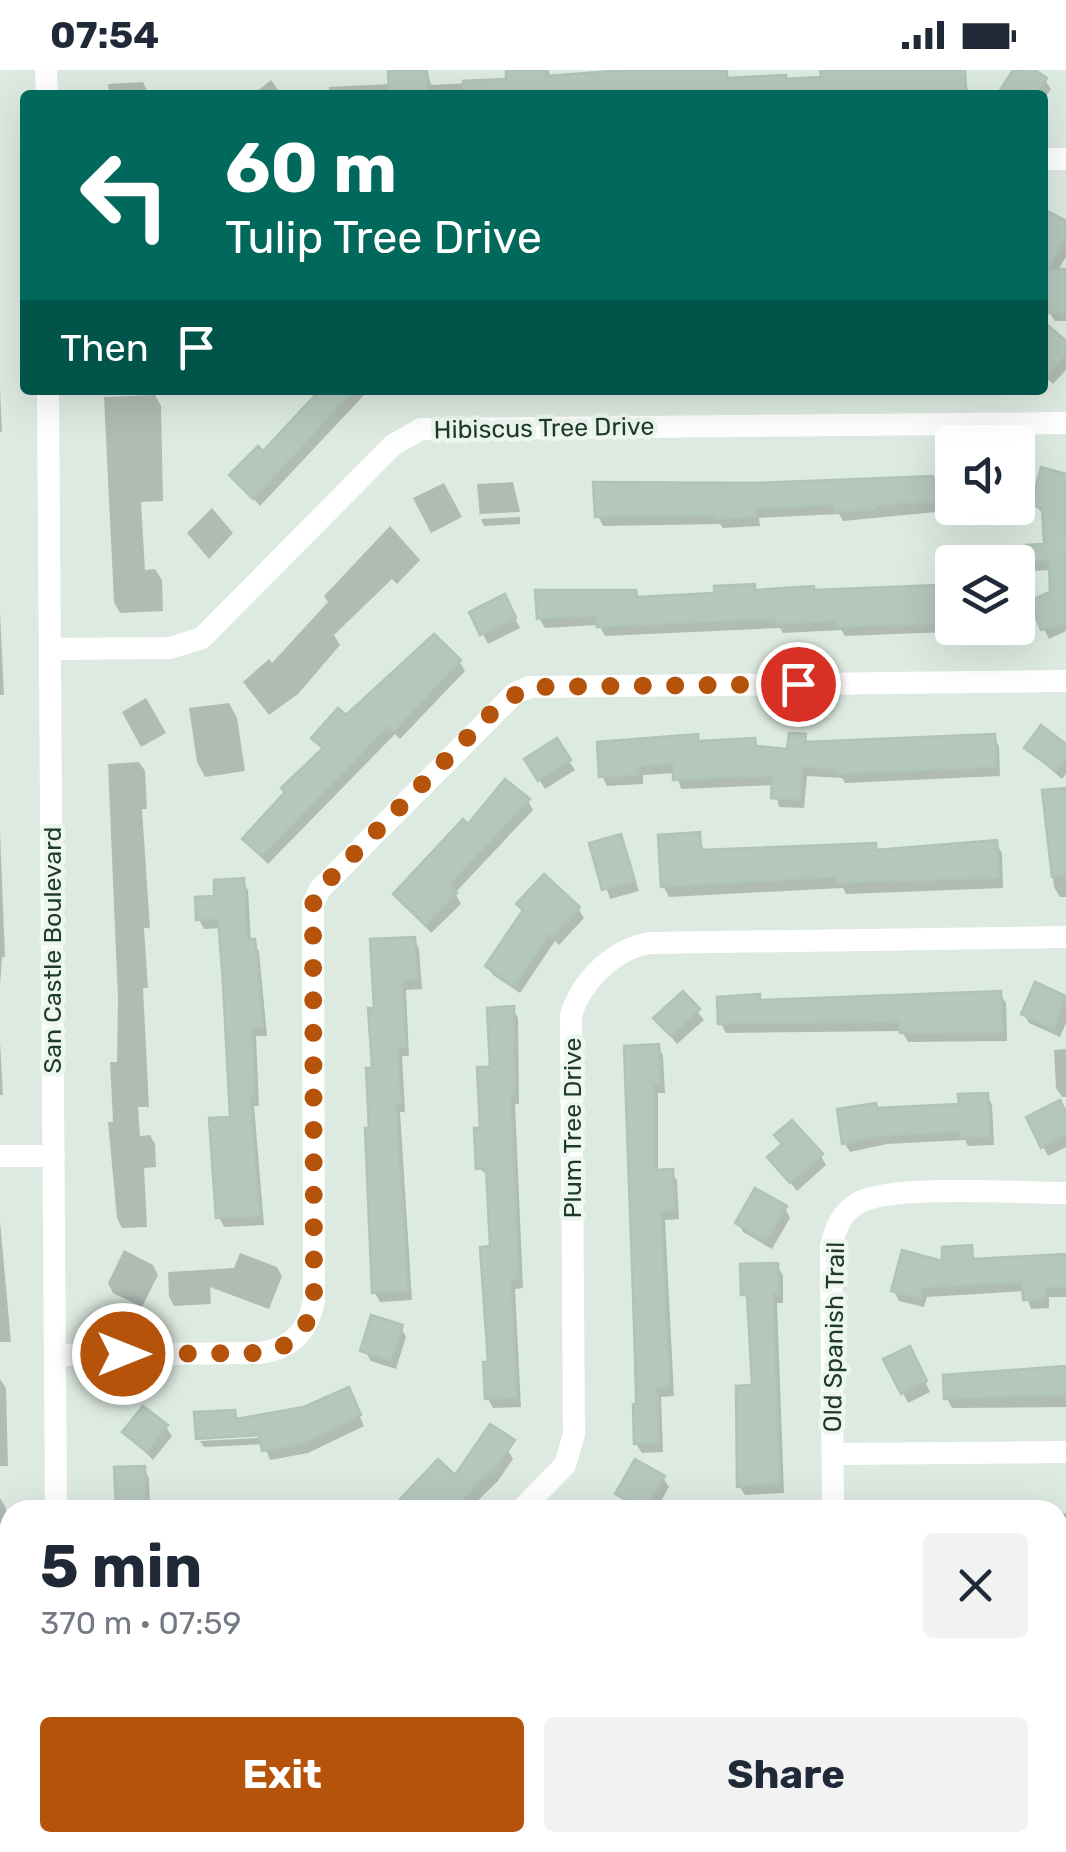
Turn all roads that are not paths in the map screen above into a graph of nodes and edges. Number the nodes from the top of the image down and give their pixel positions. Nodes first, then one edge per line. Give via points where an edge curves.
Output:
1 (48, 395) edge
2 (1066, 423) edge
3 (50, 649) junction
4 (1066, 681) edge
5 (1066, 937) edge
6 (0, 1156) edge
7 (54, 1156) junction
8 (1066, 1193) edge
9 (55, 1355) junction
10 (1066, 1452) edge
11 (833, 1454) junction
12 (56, 1500) edge
13 (532, 1500) edge
14 (833, 1500) edge

1 - 3 street, San Castle Boulevard
2 - 3 street, Hibiscus Tree Drive via 421,429 393,444 202,638 170,648
3 - 7 street, San Castle Boulevard
4 - 9 street via 530,687 514,693 320,889 313,904 314,1300 303,1331 260,1353
5 - 13 street, Plum Tree Drive via 650,943 619,953 586,986 571,1015 574,1434 565,1465
6 - 7 street
7 - 9 street, San Castle Boulevard
8 - 11 street, Old Spanish Trail via 885,1195 842,1216 831,1247
9 - 12 street, San Castle Boulevard
10 - 11 street
11 - 14 street, Old Spanish Trail

